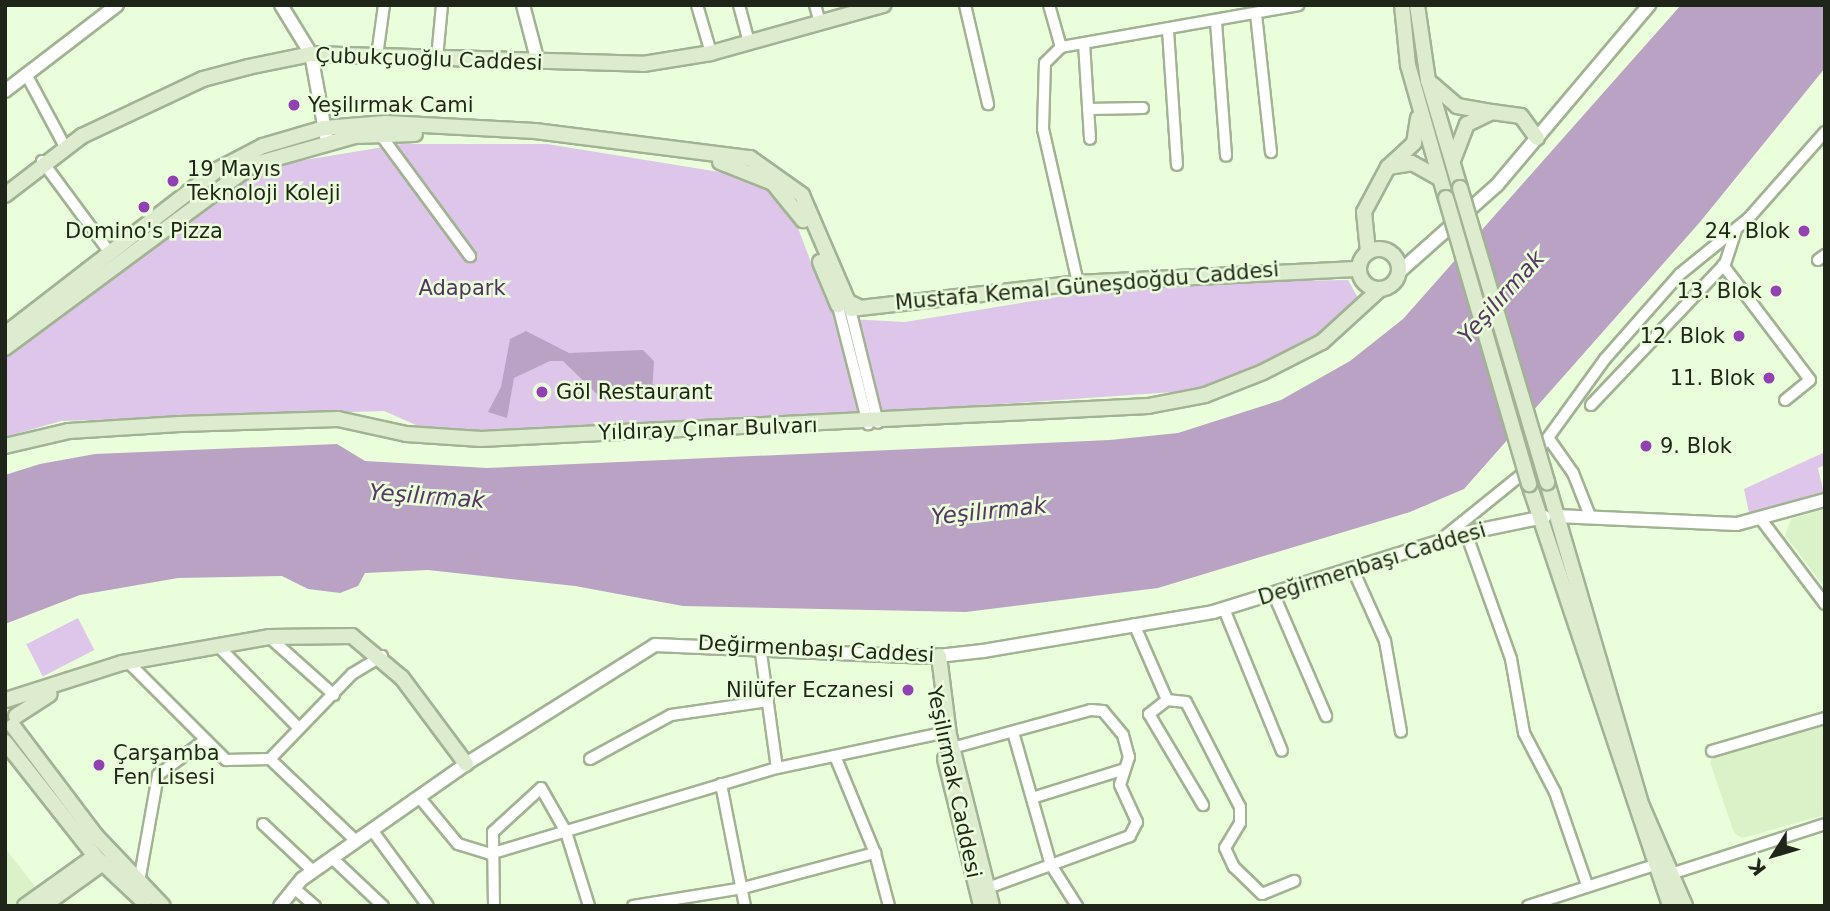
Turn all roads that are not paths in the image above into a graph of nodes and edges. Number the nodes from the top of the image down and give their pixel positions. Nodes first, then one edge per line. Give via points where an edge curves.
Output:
1 (117, 5) edge
2 (281, 5) edge
3 (384, 5) edge
4 (442, 5) edge
5 (523, 5) edge
6 (697, 5) edge
7 (739, 5) edge
8 (815, 5) edge
9 (883, 5) edge
10 (965, 5) edge
11 (1049, 5) edge
12 (1402, 5) edge
13 (1418, 5) edge
14 (1649, 5) edge
15 (1294, 6) edge
16 (1256, 14) junction
17 (820, 22) junction
18 (1216, 22) junction
19 (1168, 30) junction
20 (749, 42) junction
21 (1084, 43) junction
22 (1061, 47) junction
23 (711, 53) junction
24 (311, 54) junction
25 (377, 56) junction
26 (437, 58) junction
27 (538, 62) junction
28 (26, 74) junction
29 (1428, 80) junction
30 (5, 91) edge
31 (988, 104) dead end
32 (1418, 106) junction
33 (1143, 108) dead end
34 (1088, 109) junction
35 (1492, 112) junction
36 (1825, 132) edge
37 (326, 134) junction
38 (380, 134) junction
39 (528, 136) junction
40 (1537, 138) junction
41 (1090, 139) dead end
42 (64, 145) junction
43 (1272, 152) dead end
44 (1226, 156) dead end
45 (42, 161) junction
46 (1452, 163) junction
47 (1177, 165) dead end
48 (1388, 167) junction
49 (1439, 178) junction
50 (5, 195) edge
51 (1736, 231) junction
52 (1368, 252) junction
53 (110, 253) junction
54 (470, 256) dead end
55 (1723, 265) junction
56 (1359, 269) junction
57 (1398, 273) junction
58 (1078, 283) junction
59 (1380, 289) junction
60 (846, 307) junction
61 (5, 334) edge
62 (5, 348) edge
63 (1784, 400) dead end
64 (1591, 405) dead end
65 (873, 424) junction
66 (1549, 439) junction
67 (5, 446) edge
68 (1825, 500) edge
69 (1550, 516) junction
70 (1590, 516) junction
71 (1760, 518) junction
72 (1466, 533) junction
73 (1429, 549) junction
74 (1354, 572) junction
75 (1274, 595) junction
76 (1825, 604) edge
77 (1224, 609) junction
78 (1134, 624) junction
79 (270, 637) junction
80 (218, 646) junction
81 (760, 646) junction
82 (382, 656) junction
83 (934, 656) junction
84 (128, 662) junction
85 (65, 685) junction
86 (334, 695) junction
87 (6, 700) edge
88 (1167, 700) junction
89 (768, 701) junction
90 (1325, 716) dead end
91 (1825, 718) edge
92 (11, 725) edge
93 (298, 727) junction
94 (1013, 732) junction
95 (1401, 732) dead end
96 (941, 733) junction
97 (205, 740) junction
98 (5, 742) edge
99 (952, 748) junction
100 (1282, 751) dead end
101 (1712, 751) dead end
102 (835, 756) junction
103 (270, 759) junction
104 (590, 759) dead end
105 (466, 764) junction
106 (777, 768) junction
107 (1122, 770) junction
108 (721, 784) junction
109 (419, 797) junction
110 (1032, 798) junction
111 (1203, 805) dead end
112 (263, 824) dead end
113 (1825, 824) edge
114 (372, 830) junction
115 (566, 832) junction
116 (356, 841) junction
117 (875, 853) junction
118 (490, 855) junction
119 (332, 858) junction
120 (99, 859) junction
121 (1051, 865) junction
122 (1654, 865) junction
123 (313, 871) junction
124 (1671, 874) junction
125 (1294, 881) dead end
126 (138, 885) junction
127 (1587, 885) junction
128 (295, 888) junction
129 (743, 888) junction
130 (988, 888) junction
131 (25, 906) edge
132 (43, 906) edge
133 (148, 906) edge
134 (163, 906) edge
135 (280, 906) edge
136 (315, 906) edge
137 (383, 906) edge
138 (428, 906) edge
139 (494, 906) edge
140 (589, 906) edge
141 (633, 906) edge
142 (745, 906) edge
143 (889, 906) edge
144 (981, 906) edge
145 (992, 906) edge
146 (1077, 906) edge
147 (1528, 906) edge
148 (1670, 906) edge
149 (1685, 906) edge

1 - 28 street
2 - 24 street
3 - 25 street
4 - 26 street
5 - 27 street
6 - 23 street
7 - 20 street
8 - 17 street
9 - 17 main road, Çubukçuoğlu Caddesi
10 - 31 street
11 - 22 street
12 - 32 main road
13 - 29 main road
14 - 40 street
15 - 16 street
16 - 18 street
16 - 43 street
17 - 20 main road, Çubukçuoğlu Caddesi
18 - 19 street
18 - 44 street
19 - 21 street
19 - 47 street
20 - 23 main road, Çubukçuoğlu Caddesi
21 - 22 street
21 - 34 street
22 - 58 street via 1045,62 1042,129
23 - 27 main road, Çubukçuoğlu Caddesi via 643,64
24 - 25 main road, Çubukçuoğlu Caddesi
24 - 37 street
24 - 42 main road, Çubukçuoğlu Caddesi via 203,79
25 - 26 main road, Çubukçuoğlu Caddesi
26 - 27 main road, Çubukçuoğlu Caddesi
28 - 30 street
28 - 42 street
29 - 35 main road via 1457,106
29 - 46 main road
32 - 48 main road via 1414,143
32 - 49 main road
33 - 34 street
34 - 41 street
35 - 40 main road via 1521,116
35 - 46 main road via 1467,124
36 - 51 street
37 - 38 main road
37 - 39 main road via 386,123
37 - 53 main road via 263,146 217,170
37 - 62 main road via 215,187
38 - 39 main road
38 - 54 street
39 - 60 main road via 699,157 773,183 802,218
40 - 57 street via 1450,231
42 - 45 main road, Çubukçuoğlu Caddesi
45 - 50 main road, Çubukçuoğlu Caddesi
45 - 53 street
46 - 69 main road, bridge via 1546,482
48 - 49 main road via 1412,163
48 - 52 main road via 1364,212
49 - 69 main road, bridge via 1530,484
51 - 55 street
51 - 66 street via 1680,274 1575,393
52 - 56 main road
52 - 57 main road via 1387,250
53 - 61 main road
55 - 63 street via 1810,380
55 - 64 street
56 - 58 main road, Mustafa Kemal Güneşdoğdu Caddesi
56 - 59 main road via 1368,285
57 - 59 main road
58 - 60 main road, Mustafa Kemal Güneşdoğdu Caddesi
59 - 65 main road, Yıldıray Çınar Bulvarı via 1322,342 1205,395 1083,412
60 - 65 street
65 - 67 main road, Yıldıray Çınar Bulvarı via 481,439 315,420 69,431
66 - 70 street via 1573,473
66 - 73 street via 1502,494
68 - 71 street, Değirmenbaşı Caddesi
69 - 70 street, Değirmenbaşı Caddesi
69 - 72 street, Değirmenbaşı Caddesi
69 - 122 main road
69 - 124 main road via 1643,806
70 - 71 street, Değirmenbaşı Caddesi via 1737,524
71 - 76 street
72 - 73 street, Değirmenbaşı Caddesi
72 - 127 street via 1511,659 1524,733 1555,792
73 - 74 street, Değirmenbaşı Caddesi
74 - 75 street, Değirmenbaşı Caddesi
74 - 95 street via 1385,641
75 - 77 street, Değirmenbaşı Caddesi
75 - 90 street
77 - 78 street, Değirmenbaşı Caddesi
77 - 100 street
78 - 83 street, Değirmenbaşı Caddesi
78 - 88 street
79 - 80 main road
79 - 82 main road via 352,636
79 - 86 street
80 - 84 main road
80 - 93 street
81 - 83 street, Değirmenbaşı Caddesi
81 - 89 street
81 - 105 street, Değirmenbaşı Caddesi via 655,645
82 - 86 street
82 - 105 main road
83 - 96 main road, Yeşilırmak Caddesi
83 - 99 main road, Yeşilırmak Caddesi
84 - 85 main road
84 - 97 street
85 - 87 main road
85 - 92 main road
86 - 93 street
87 - 92 main road
88 - 111 street via 1149,714
88 - 125 street via 1185,702 1240,807 1240,823 1225,848 1234,867 1262,894
89 - 104 street via 671,715
89 - 106 street
91 - 101 street
92 - 126 main road
93 - 103 street
94 - 99 street
94 - 107 street via 1103,711 1123,735 1129,757
94 - 110 street
96 - 102 street
96 - 144 main road, Yeşilırmak Caddesi
97 - 103 street via 226,760
97 - 126 street via 158,775
98 - 120 main road
99 - 130 main road, Yeşilırmak Caddesi
102 - 106 street
102 - 117 street
103 - 116 street
105 - 109 street, Değirmenbaşı Caddesi
106 - 108 street
107 - 110 street
107 - 121 street via 1120,785 1137,822 1130,836
108 - 115 street
108 - 129 street
109 - 114 street, Değirmenbaşı Caddesi
109 - 118 street via 458,844
110 - 121 street
112 - 123 street
113 - 124 street
114 - 116 street, Değirmenbaşı Caddesi
114 - 138 street
115 - 118 street
115 - 118 street via 541,788 493,832
115 - 140 street
116 - 119 street, Değirmenbaşı Caddesi
117 - 129 street
117 - 143 street
118 - 139 street
119 - 123 street, Değirmenbaşı Caddesi
119 - 137 street
120 - 131 main road
120 - 132 main road
120 - 133 main road
121 - 130 street
121 - 146 street
122 - 127 street
122 - 148 main road
123 - 128 street, Değirmenbaşı Caddesi
124 - 149 main road
126 - 134 main road
127 - 147 street
128 - 135 street, Değirmenbaşı Caddesi
128 - 136 street
129 - 141 street
129 - 142 street
130 - 145 main road, Yeşilırmak Caddesi

